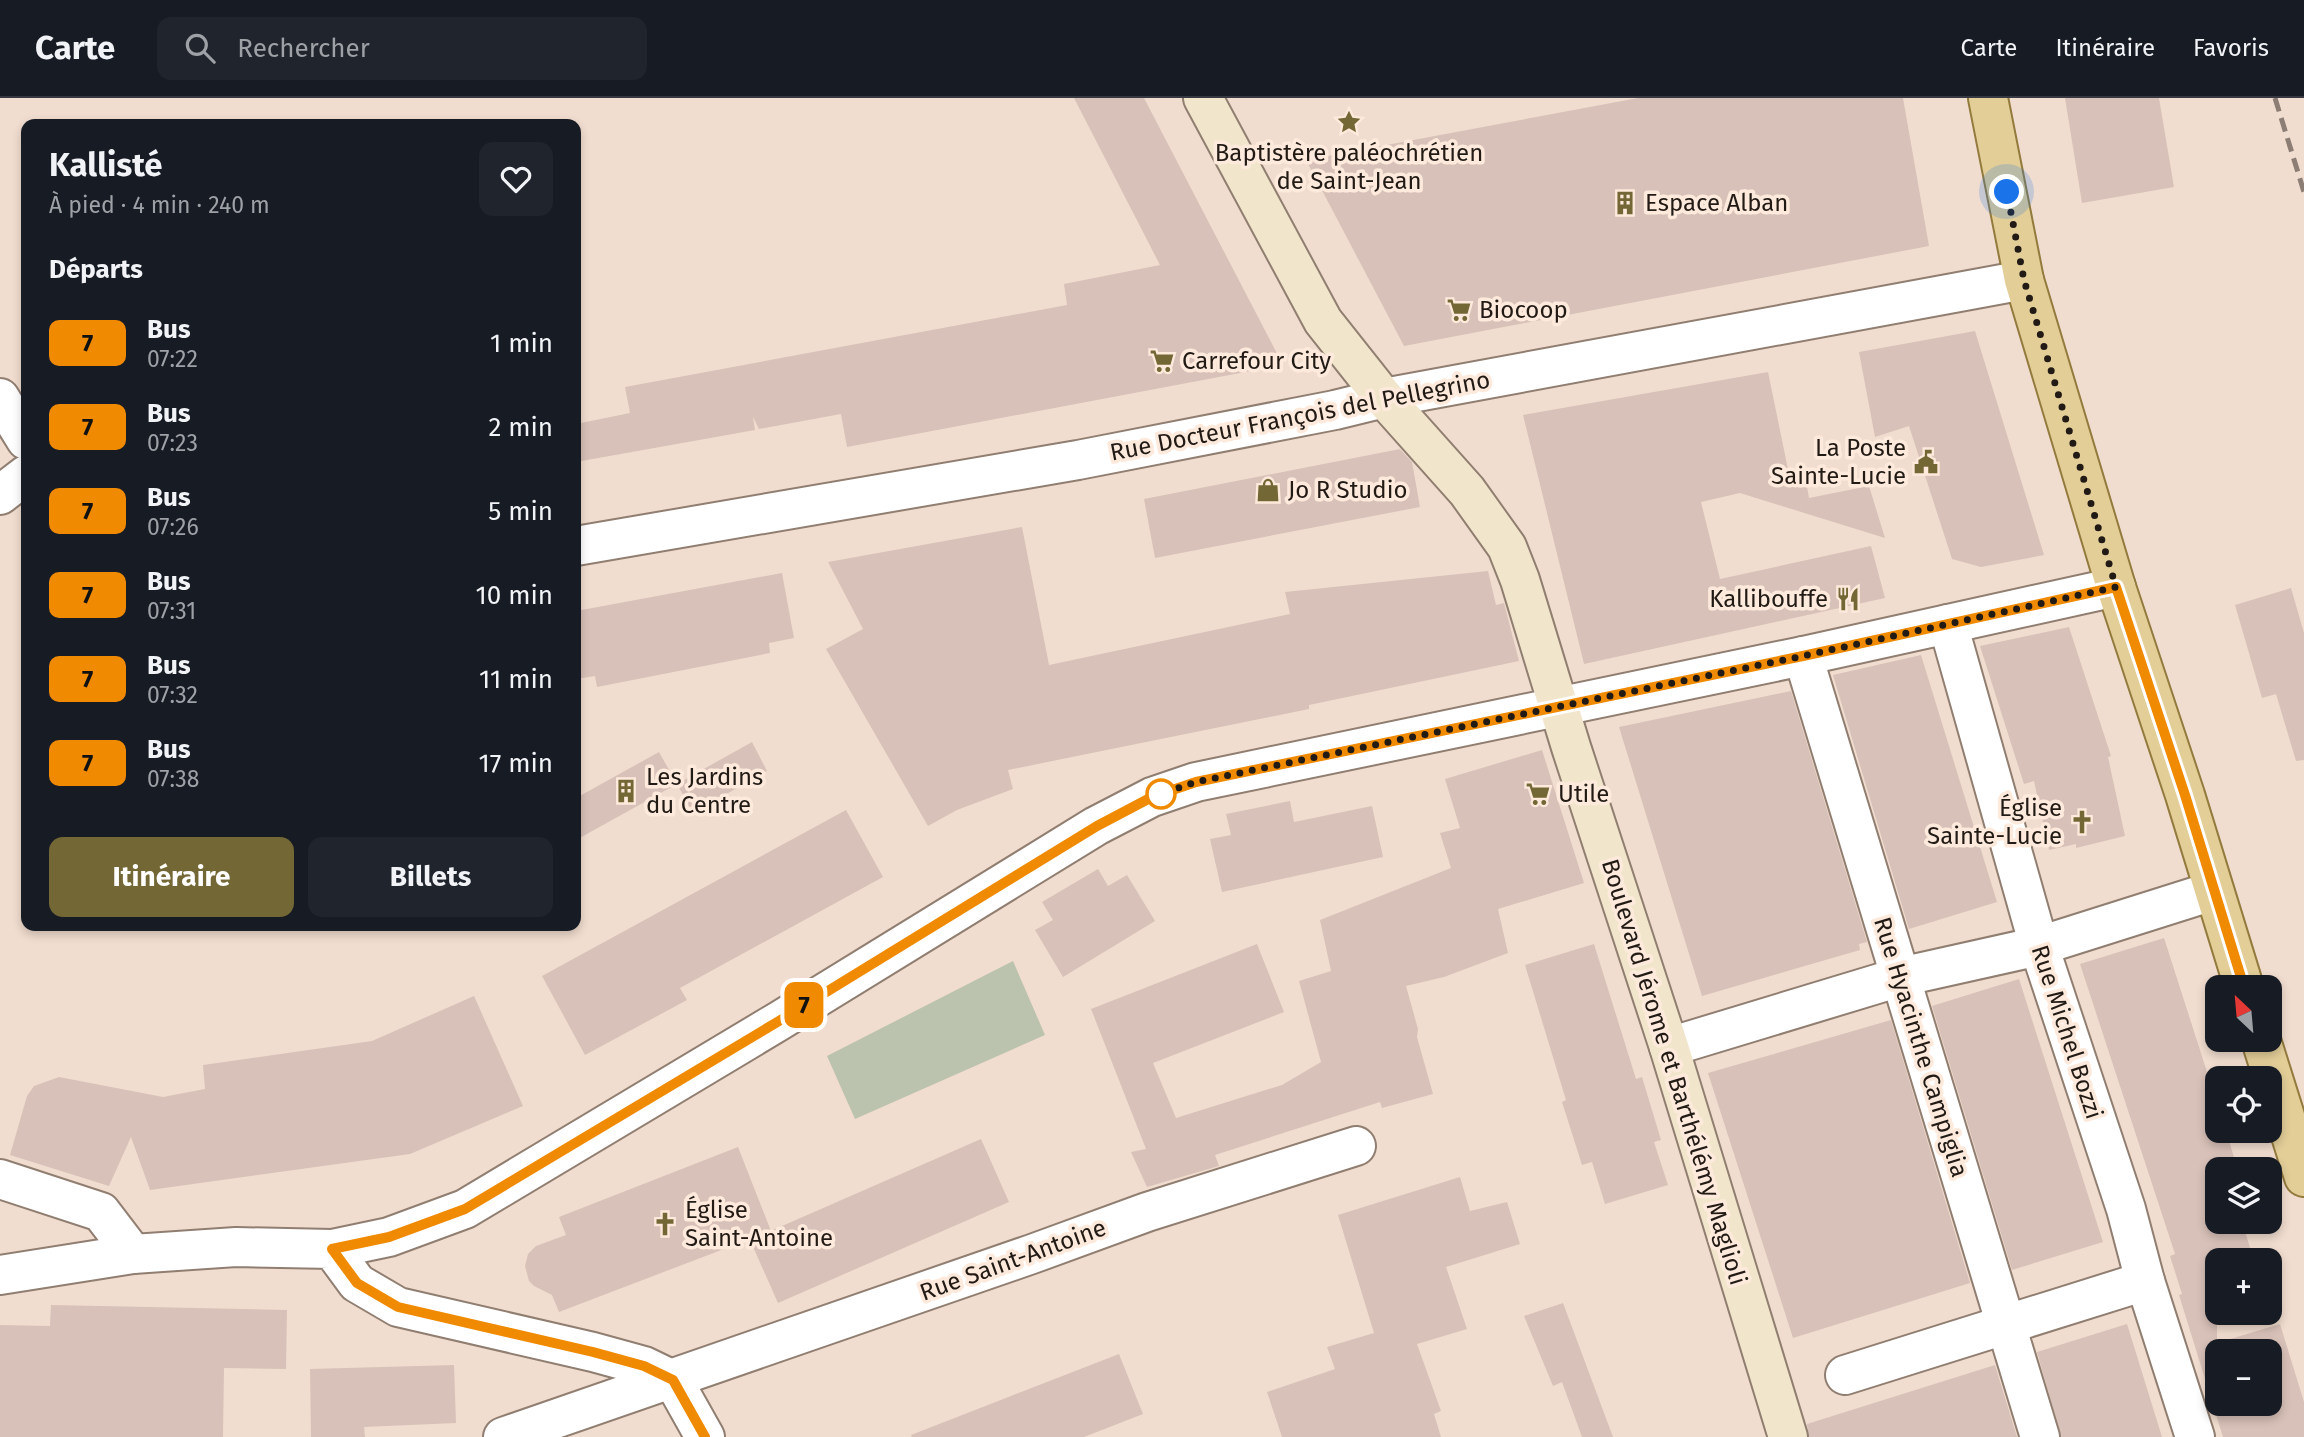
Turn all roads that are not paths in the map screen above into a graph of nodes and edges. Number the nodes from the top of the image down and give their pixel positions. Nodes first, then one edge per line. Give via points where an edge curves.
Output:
1 (1203, 98) edge
2 (1988, 98) edge
3 (2024, 280) junction
4 (0, 398) edge
5 (1384, 398) junction
6 (21, 432) edge
7 (21, 479) edge
8 (0, 495) edge
9 (581, 545) edge
10 (2116, 587) junction
11 (1948, 624) junction
12 (1803, 656) junction
13 (1559, 706) junction
14 (2213, 891) junction
15 (2039, 946) junction
16 (2240, 975) edge
17 (1900, 977) junction
18 (1669, 1047) junction
19 (2264, 1052) edge
20 (1356, 1146) dead end
21 (2304, 1177) edge
22 (0, 1178) edge
23 (332, 1249) junction
24 (133, 1254) junction
25 (0, 1275) edge
26 (2145, 1281) junction
27 (2005, 1324) junction
28 (1845, 1375) dead end
29 (673, 1380) junction
30 (503, 1437) edge
31 (705, 1437) edge
32 (1788, 1437) edge
33 (2040, 1437) edge
34 (2195, 1437) edge

1 - 5 main road, Boulevard Jérome et Barthélémy Maglioli via 1323,321
2 - 3 main road
3 - 5 street, Rue Docteur François del Pellegrino
3 - 10 main road
4 - 6 street
5 - 9 street, Rue Docteur François del Pellegrino via 1078,460
5 - 13 main road, Boulevard Jérome et Barthélémy Maglioli via 1467,491 1507,547
7 - 8 street
10 - 11 street
10 - 14 main road
11 - 12 street
11 - 15 street, Rue Michel Bozzi
12 - 13 street
12 - 17 street, Rue Hyacinthe Campiglia
13 - 18 main road, Boulevard Jérome et Barthélémy Maglioli
13 - 23 street via 1196,782 1152,797 465,1209 389,1237
14 - 15 street
14 - 16 main road
15 - 17 street
15 - 26 street, Rue Michel Bozzi via 2126,1209
17 - 18 street
17 - 27 street, Rue Hyacinthe Campiglia
18 - 32 main road, Boulevard Jérome et Barthélémy Maglioli
19 - 21 main road
20 - 29 street, Rue Saint-Antoine via 1147,1212
22 - 24 street via 101,1212
23 - 24 street via 236,1247
23 - 29 street via 357,1283 398,1307 593,1352 644,1366
24 - 25 street
26 - 27 street
26 - 34 street, Rue Michel Bozzi
27 - 28 street
27 - 33 street, Rue Hyacinthe Campiglia
29 - 30 street, Rue Saint-Antoine
29 - 31 street

